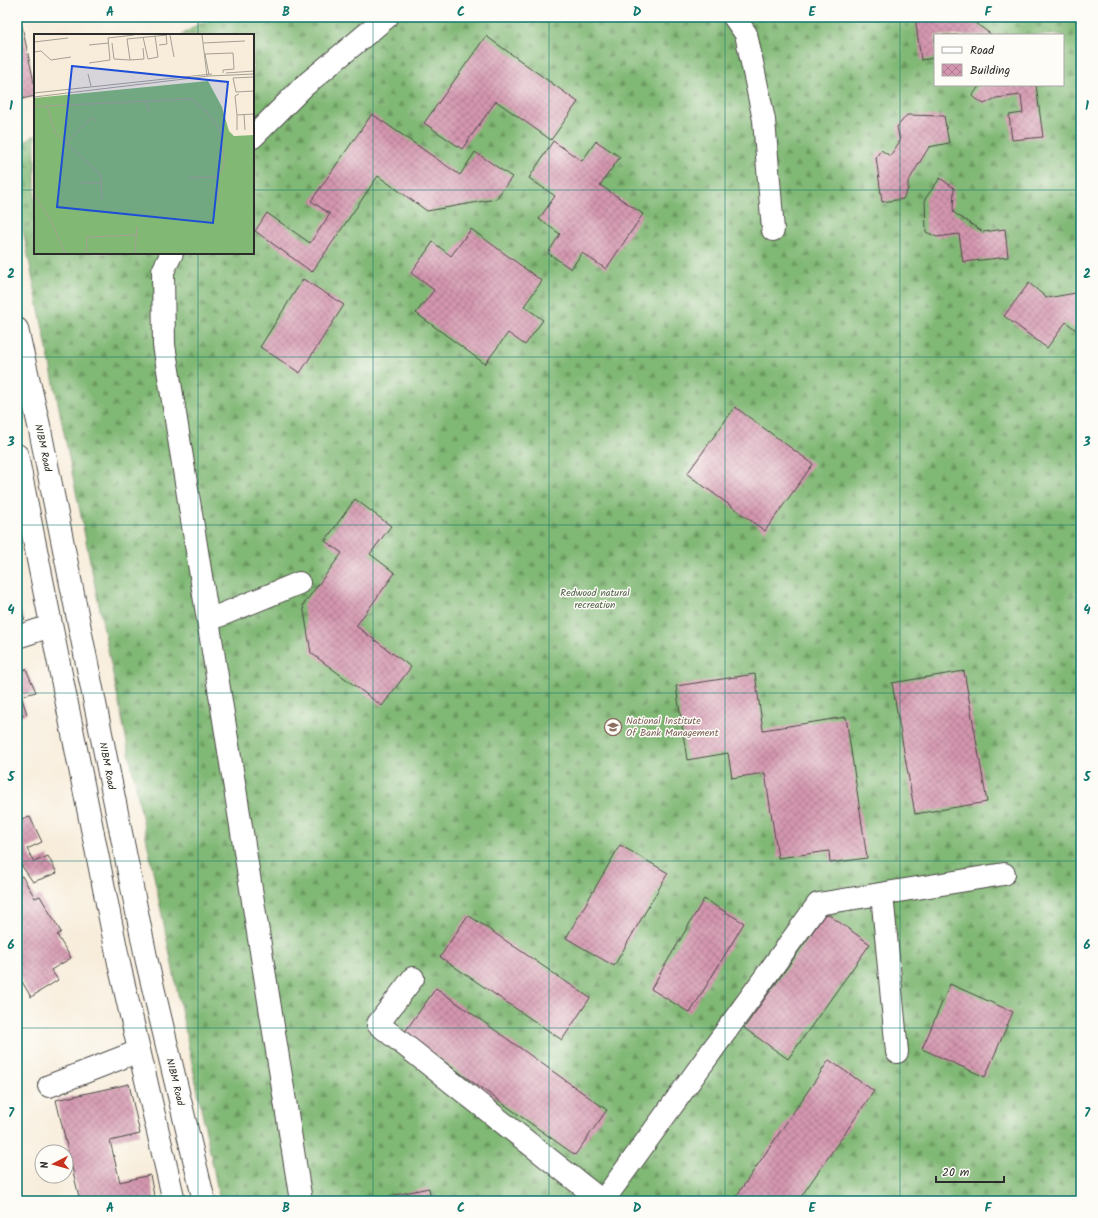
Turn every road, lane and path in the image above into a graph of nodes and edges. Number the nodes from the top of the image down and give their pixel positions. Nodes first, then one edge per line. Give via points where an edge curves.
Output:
1 (387, 17) edge
2 (734, 17) edge
3 (254, 136) edge
4 (773, 230) dead end
5 (172, 254) edge
6 (17, 328) edge
7 (17, 456) edge
8 (299, 583) dead end
9 (208, 620) junction
10 (51, 626) junction
11 (17, 637) edge
12 (1004, 874) dead end
13 (882, 894) junction
14 (413, 978) dead end
15 (139, 1051) junction
16 (897, 1052) dead end
17 (49, 1086) dead end
18 (174, 1201) edge
19 (204, 1201) edge
20 (301, 1201) edge
21 (602, 1201) edge

1 - 3 street via 304,86
2 - 4 street via 746,34 764,120
5 - 9 street via 163,271 164,345
6 - 19 street, NIBM Road via 40,430 147,962
7 - 10 street
8 - 9 street
9 - 20 street
10 - 11 street
10 - 15 street
12 - 13 street
13 - 16 street
13 - 21 street via 818,904
14 - 21 street via 378,1024
15 - 17 street
15 - 18 street

